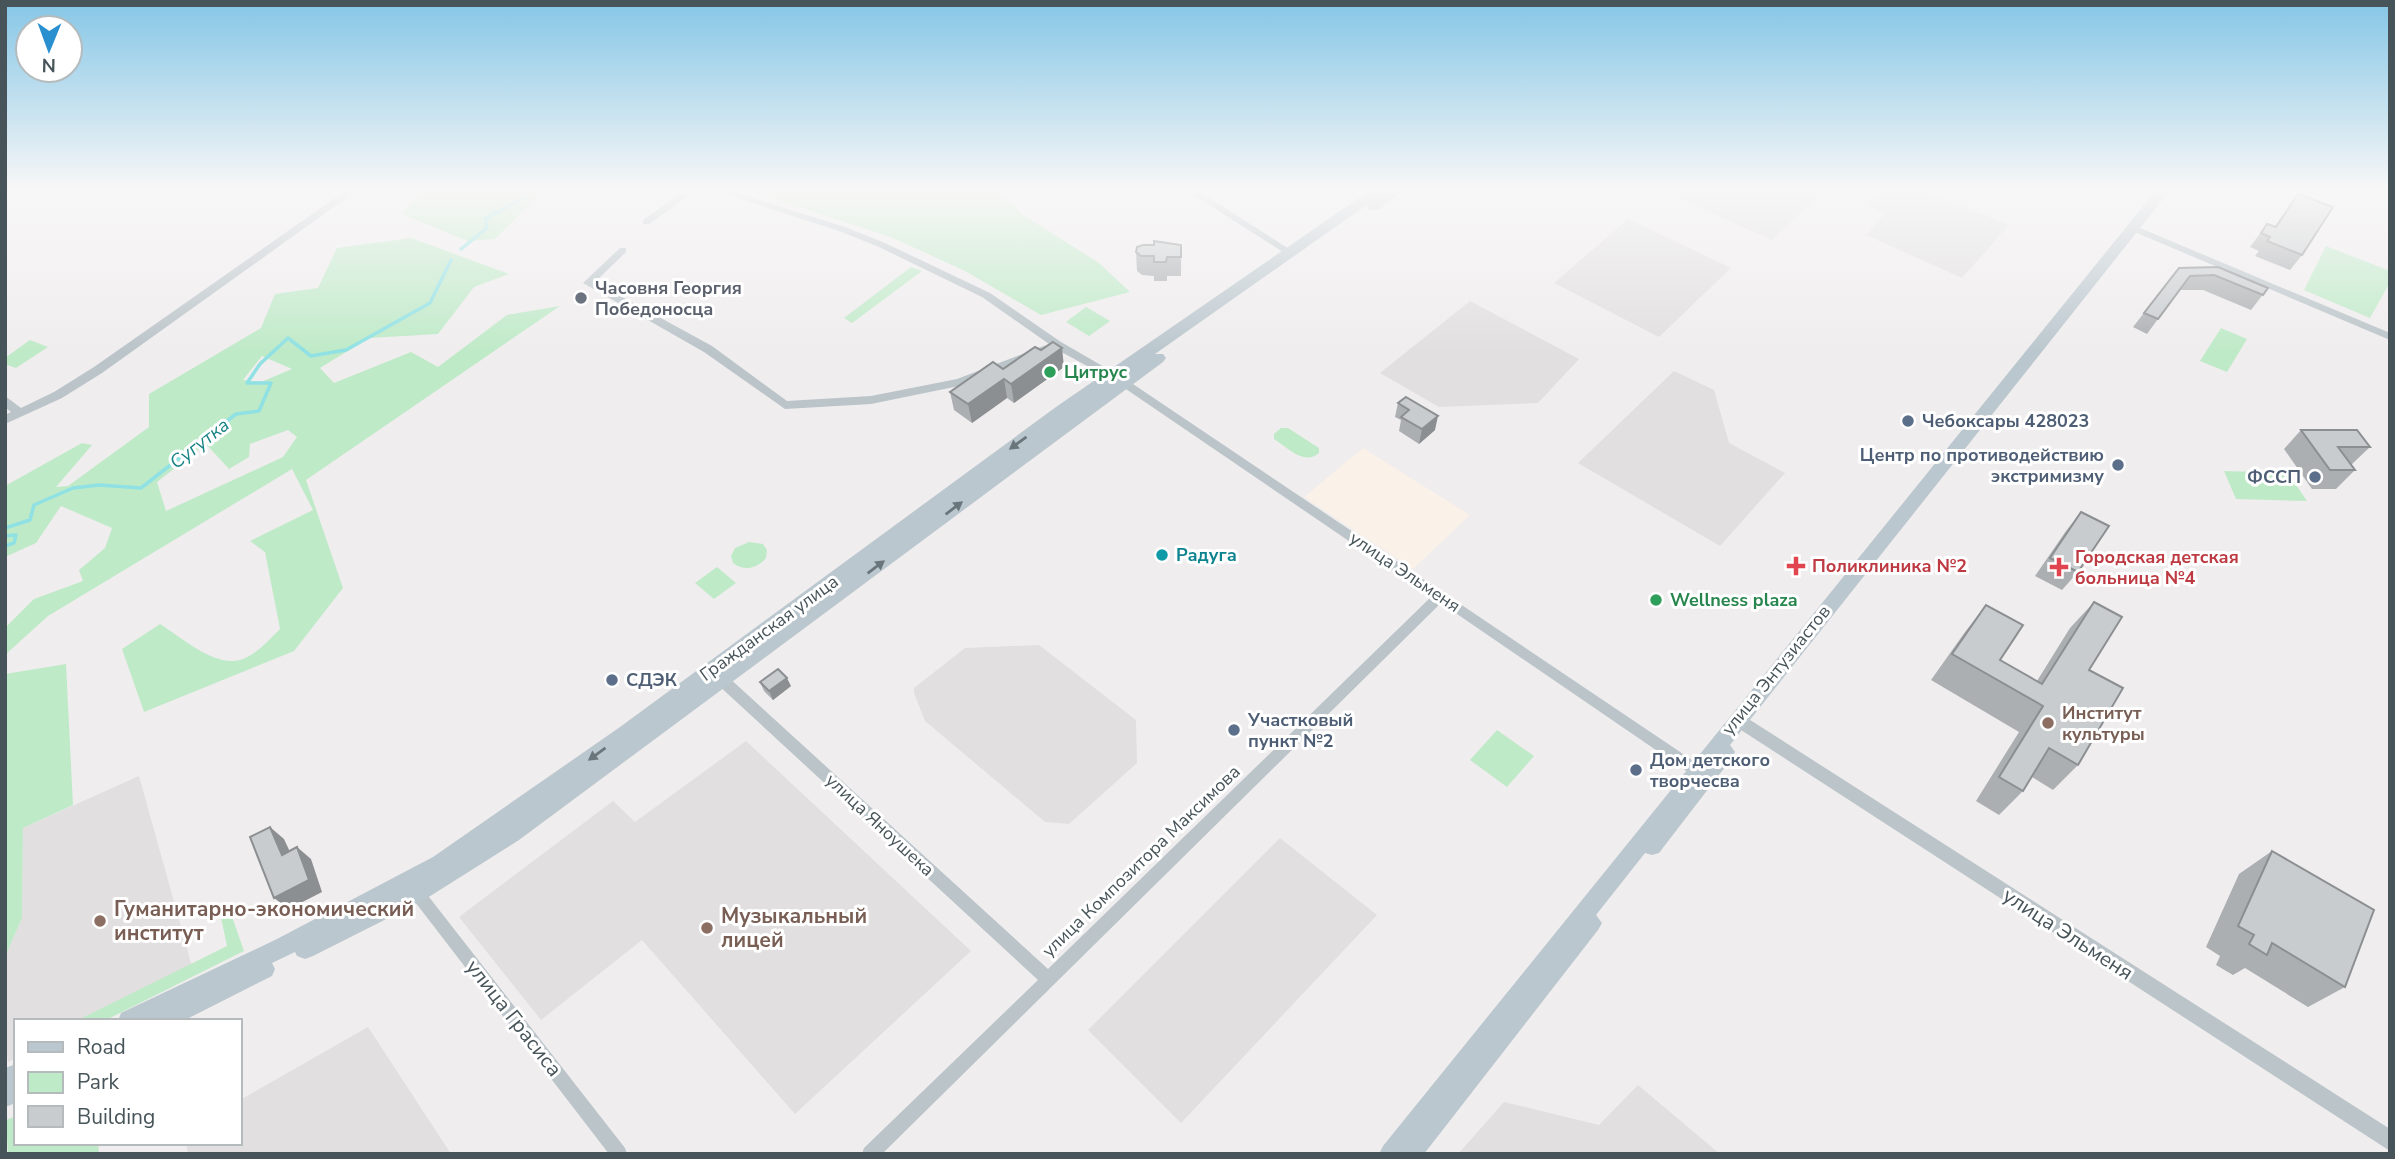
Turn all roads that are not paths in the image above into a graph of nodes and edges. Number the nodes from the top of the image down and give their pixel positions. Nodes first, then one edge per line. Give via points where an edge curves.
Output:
1 (278, 243) edge
2 (877, 243) edge
3 (1275, 243) edge
4 (1302, 243) edge
5 (1318, 243) edge
6 (2125, 243) edge
7 (2169, 243) edge
8 (623, 250) dead end
9 (1289, 252) junction
10 (2390, 337) edge
11 (1057, 345) junction
12 (1119, 378) junction
13 (5, 400) edge
14 (20, 414) junction
15 (5, 420) edge
16 (1440, 596) junction
17 (1815, 631) junction
18 (717, 676) junction
19 (1747, 725) junction
20 (1696, 770) junction
21 (413, 888) junction
22 (1048, 979) junction
23 (1512, 1012) junction
24 (133, 1019) edge
25 (163, 1019) edge
26 (1494, 1034) junction
27 (2390, 1142) edge
28 (619, 1154) edge
29 (870, 1154) edge
30 (1391, 1154) edge
31 (1409, 1154) edge

1 - 14 street via 98,370
2 - 11 street, улица Эльменя via 986,295
3 - 9 street
4 - 9 main road, Гражданская улица
5 - 12 main road, Гражданская улица
6 - 17 main road, улица Энтузиастов
7 - 10 street
8 - 11 street via 588,283 708,349 785,405 871,400 959,382
9 - 12 main road, Гражданская улица
11 - 12 street, улица Эльменя
12 - 16 street, улица Эльменя
12 - 18 main road, Гражданская улица
13 - 14 street
14 - 15 street
16 - 20 street, улица Эльменя
16 - 22 street, улица Композитора Максимова
17 - 19 main road, улица Энтузиастов
17 - 20 main road, улица Энтузиастов
18 - 21 main road, Гражданская улица
18 - 22 street, улица Яноушека
19 - 23 main road, улица Энтузиастов
19 - 27 street, улица Эльменя
20 - 23 main road, улица Энтузиастов
21 - 24 main road, Гражданская улица
21 - 25 main road, Гражданская улица
21 - 28 street, улица Грасиса
22 - 29 street, улица Композитора Максимова
23 - 26 main road, улица Энтузиастов
26 - 30 main road, улица Энтузиастов
26 - 31 main road, улица Энтузиастов

